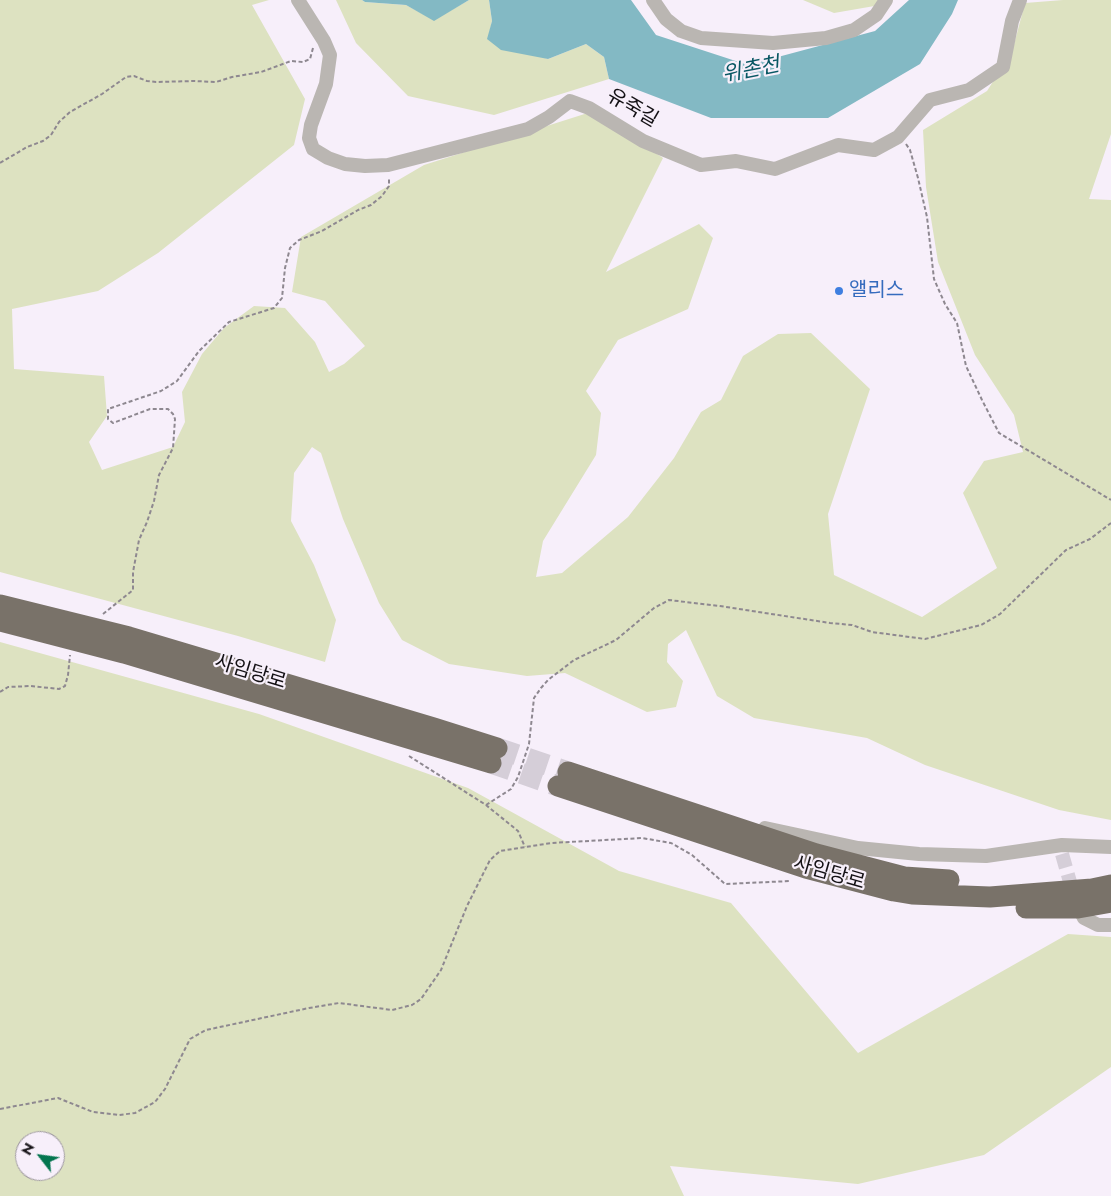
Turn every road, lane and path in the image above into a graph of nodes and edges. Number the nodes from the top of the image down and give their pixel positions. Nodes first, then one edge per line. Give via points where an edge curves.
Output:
1 (298, 0) edge
2 (653, 0) edge
3 (886, 0) edge
4 (1020, 0) edge
5 (324, 41) junction
6 (900, 135) junction
7 (0, 163) edge
8 (388, 165) junction
9 (1111, 500) edge
10 (1111, 523) edge
11 (0, 605) edge
12 (103, 614) dead end
13 (0, 622) edge
14 (71, 653) dead end
15 (0, 692) edge
16 (404, 753) dead end
17 (486, 805) junction
18 (689, 812) junction
19 (525, 847) junction
20 (1111, 847) edge
21 (1111, 873) edge
22 (794, 881) dead end
23 (1111, 885) edge
24 (894, 891) junction
25 (1111, 902) edge
26 (1076, 904) junction
27 (1111, 925) edge
28 (0, 1109) edge

1 - 5 street, 유죽길
2 - 3 street via 681,31 701,38 773,43 826,38 854,30 876,14
4 - 6 street, 유죽길 via 1012,21 1003,67 969,90 930,100
5 - 7 path via 312,50 310,59 303,62 291,61 261,72 216,82 156,82 126,77 70,112 43,140
5 - 8 street, 유죽길 via 330,55 326,84 308,138 313,149 345,164
6 - 8 street, 유죽길 via 874,150 838,145 775,169 736,161 702,164 643,141 589,108 570,102 528,129
6 - 9 path via 910,150 918,178 927,217 934,279 957,323 966,366 999,433
8 - 12 path via 389,186 382,196 322,231 299,240 290,248 282,298 274,308 229,322 199,351 177,381 162,391 108,410 108,419 113,423 150,410 168,409 175,419 173,448 160,475 148,522 139,540 133,590
10 - 17 path via 1090,539 1066,550 1000,614 981,625 925,639 872,632 852,625 669,600 654,608 616,640 574,660 548,680 534,698 529,744 518,777 511,788
11 - 13 highway, 사임당로 via 129,637 434,728 494,756
14 - 15 path via 65,686 59,689 8,687
16 - 17 path
17 - 19 path via 518,830
18 - 20 street via 692,804 760,827 858,848 919,854 986,856
18 - 21 highway, 사임당로 via 816,854 923,880 1000,882
18 - 24 highway, 사임당로 via 563,779 806,868
19 - 22 path via 642,838 671,843 692,855 725,884
19 - 28 path via 500,851 490,860 441,970 412,1005 392,1010 339,1004 206,1030 190,1039 155,1102 135,1113 93,1112 58,1098
23 - 24 highway, 사임당로 via 1092,890 990,897
24 - 26 highway via 911,900 955,910
25 - 26 highway
26 - 27 street via 1084,918 1098,925

